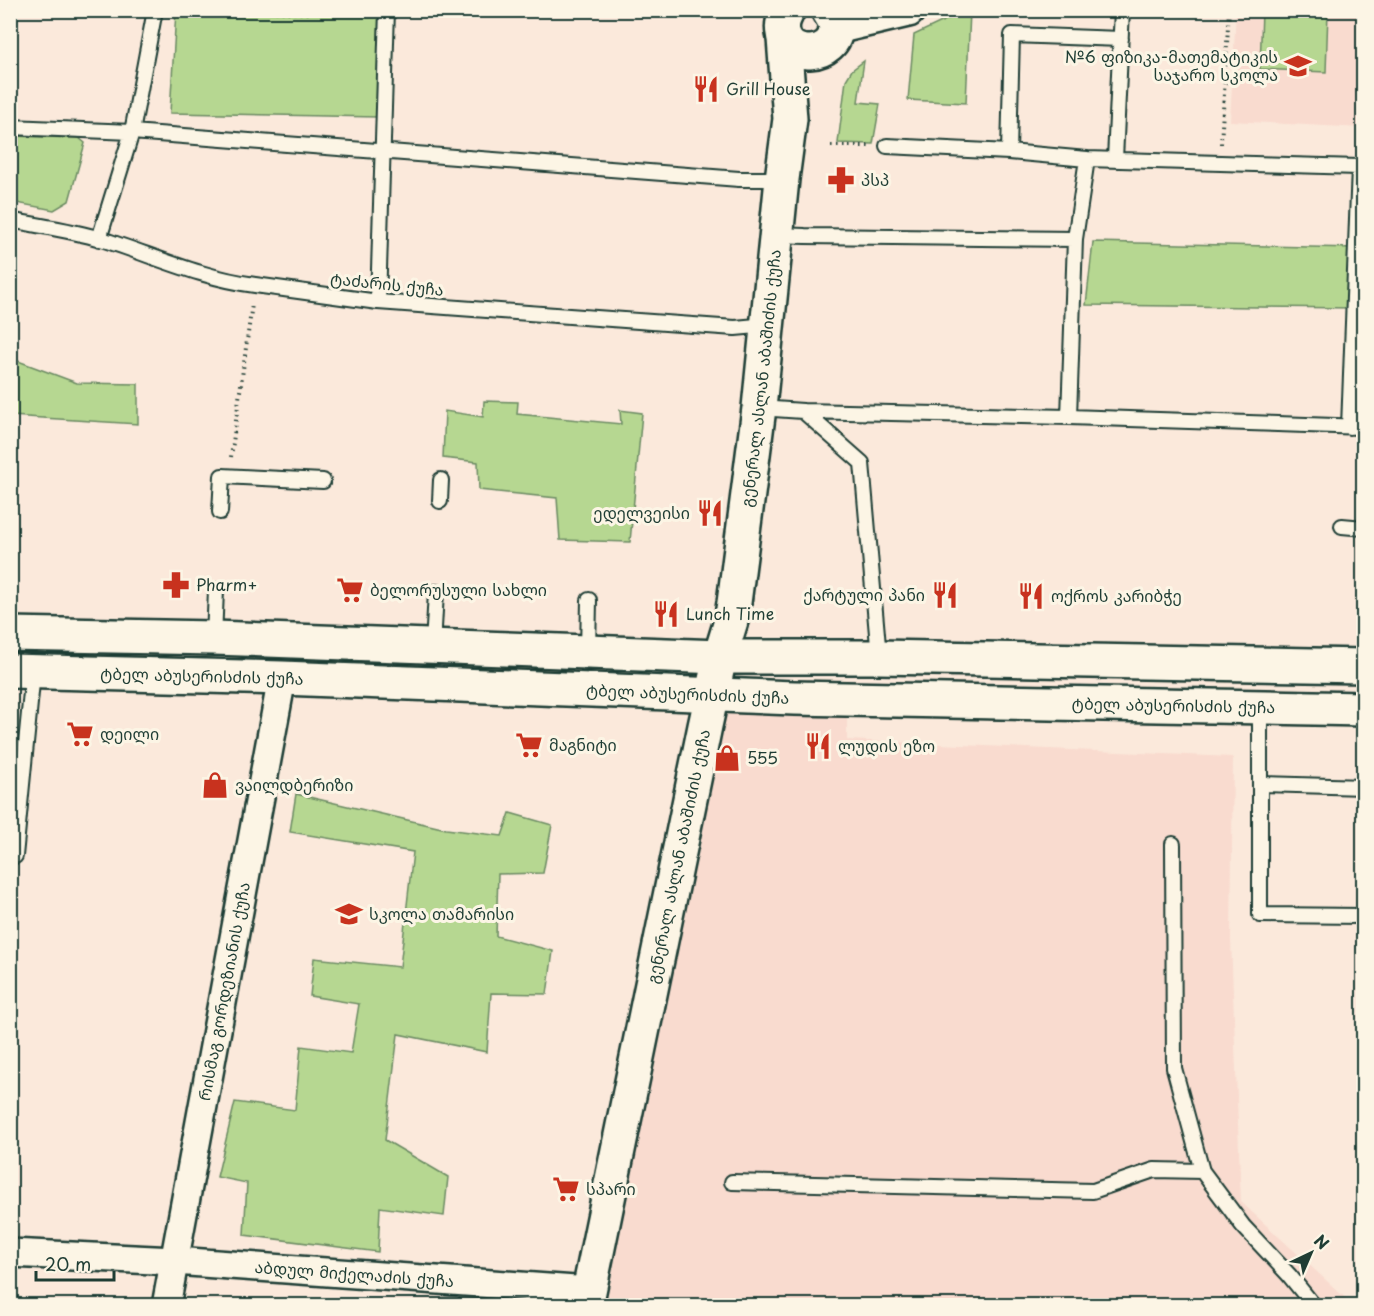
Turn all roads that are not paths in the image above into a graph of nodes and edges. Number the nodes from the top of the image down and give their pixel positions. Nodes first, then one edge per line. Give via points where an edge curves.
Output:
1 (155, 10) edge
2 (387, 10) edge
3 (908, 10) edge
4 (1122, 10) edge
5 (786, 24) edge
6 (828, 30) edge
7 (1121, 39) junction
8 (790, 119) junction
9 (10, 127) edge
10 (132, 132) junction
11 (887, 146) road end
12 (383, 152) junction
13 (1009, 152) junction
14 (1087, 159) junction
15 (1115, 159) junction
16 (782, 179) junction
17 (10, 220) edge
18 (777, 235) junction
19 (99, 239) junction
20 (1076, 239) junction
21 (378, 302) junction
22 (768, 325) junction
23 (759, 408) junction
24 (803, 411) junction
25 (1069, 417) junction
26 (1349, 427) junction
27 (1364, 427) edge
28 (441, 480) dead end
29 (323, 481) dead end
30 (440, 501) dead end
31 (220, 512) dead end
32 (1342, 526) dead end
33 (1364, 528) edge
34 (216, 590) dead end
35 (436, 592) dead end
36 (589, 600) dead end
37 (10, 634) edge
38 (214, 638) junction
39 (433, 646) junction
40 (588, 652) junction
41 (720, 657) junction
42 (879, 657) junction
43 (1364, 666) edge
44 (22, 671) edge
45 (282, 678) junction
46 (712, 695) junction
47 (1260, 706) junction
48 (1364, 709) edge
49 (10, 750) edge
50 (25, 752) junction
51 (1260, 784) junction
52 (1364, 787) edge
53 (1173, 843) dead end
54 (10, 856) edge
55 (1364, 916) edge
56 (1203, 1171) junction
57 (732, 1182) dead end
58 (10, 1253) edge
59 (175, 1261) junction
60 (588, 1298) edge
61 (166, 1305) edge
62 (1314, 1305) edge

1 - 10 lane
2 - 12 lane
3 - 6 main road
4 - 7 lane
5 - 6 main road via 791,47 802,52
5 - 8 main road, გენერალ ასლან აბაშიძის ქუჩა
6 - 8 main road, გენერალ ასლან აბაშიძის ქუჩა
7 - 13 lane via 1012,34
7 - 15 lane
8 - 16 main road, გენერალ ასლან აბაშიძის ქუჩა
9 - 10 lane
10 - 12 lane
10 - 19 lane
11 - 13 lane
12 - 16 lane
12 - 21 lane
13 - 14 lane
14 - 15 lane
14 - 20 lane
15 - 26 lane via 1359,167
16 - 18 main road, გენერალ ასლან აბაშიძის ქუჩა
17 - 19 lane, ტაძარის ქუჩა
18 - 20 lane
18 - 22 main road, გენერალ ასლან აბაშიძის ქუჩა
19 - 21 lane, ტაძარის ქუჩა via 240,283
20 - 25 lane
21 - 22 lane, ტაძარის ქუჩა via 693,326
22 - 23 main road, გენერალ ასლან აბაშიძის ქუჩა
23 - 24 lane
23 - 41 main road, გენერალ ასლან აბაშიძის ქუჩა via 734,603
24 - 25 lane
24 - 42 lane via 862,463
25 - 26 lane
26 - 27 lane
28 - 30 lane
29 - 31 lane via 222,476
32 - 33 lane
34 - 38 lane
35 - 39 lane
36 - 40 lane
37 - 38 main road
38 - 39 main road
39 - 40 main road
40 - 41 main road
41 - 42 main road
41 - 46 main road, გენერალ ასლან აბაშიძის ქუჩა
42 - 43 main road
44 - 45 main road, ტბელ აბუსერისძის ქუჩა
44 - 50 lane
45 - 46 main road, ტბელ აბუსერისძის ქუჩა
45 - 59 street, რისმაგ გორდეზიანის ქუჩა
46 - 47 main road, ტბელ აბუსერისძის ქუჩა
46 - 60 main road, გენერალ ასლან აბაშიძის ქუჩა
47 - 48 main road, ტბელ აბუსერისძის ქუჩა
47 - 51 lane
49 - 50 lane
50 - 54 lane via 15,856
51 - 52 lane
51 - 55 lane via 1260,915
53 - 56 lane via 1174,1068
56 - 57 lane via 1154,1170 1093,1191
56 - 62 lane via 1243,1226
58 - 59 street, აბდულ მიქელაძის ქუჩა
59 - 60 street, აბდულ მიქელაძის ქუჩა
59 - 61 street, რისმაგ გორდეზიანის ქუჩა

